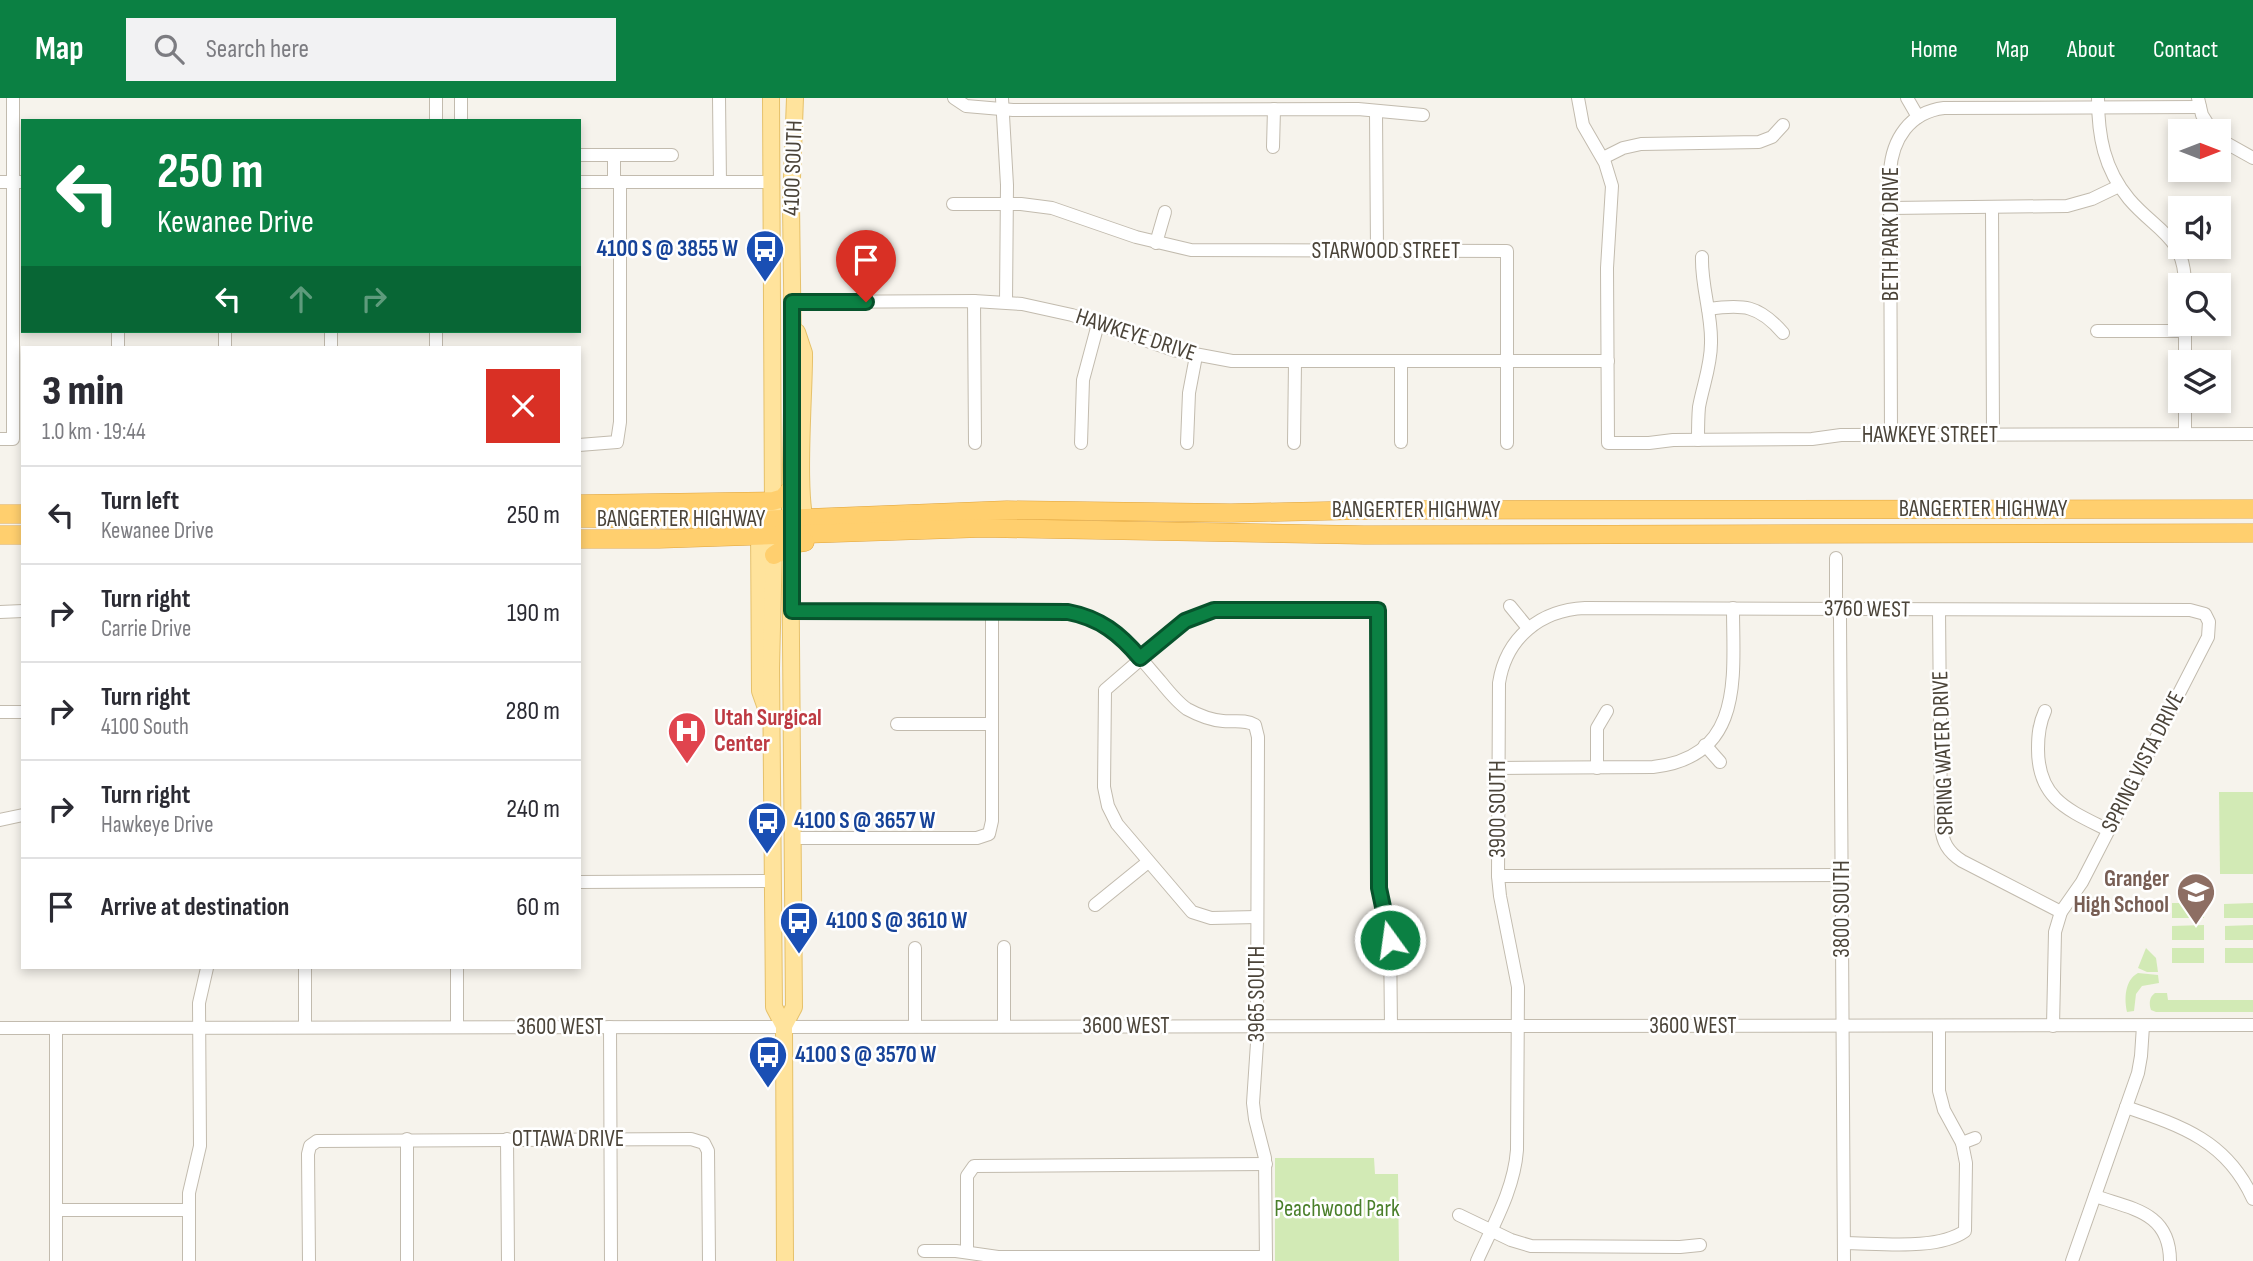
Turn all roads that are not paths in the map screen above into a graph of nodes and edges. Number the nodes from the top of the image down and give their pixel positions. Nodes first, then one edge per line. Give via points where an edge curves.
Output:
1 (13, 98) edge
2 (436, 98) edge
3 (461, 98) edge
4 (719, 98) edge
5 (773, 98) edge
6 (794, 98) edge
7 (954, 98) edge
8 (1578, 98) edge
9 (1907, 98) edge
10 (1002, 103) edge
11 (2002, 103) edge
12 (2098, 103) edge
13 (2199, 103) edge
14 (1274, 109) junction
15 (1376, 112) junction
16 (1423, 115) dead end
17 (1918, 117) junction
18 (436, 119) edge
19 (461, 119) edge
20 (2206, 119) edge
21 (1783, 125) dead end
22 (2231, 145) edge
23 (1273, 146) dead end
24 (581, 155) edge
25 (614, 155) junction
26 (672, 155) dead end
27 (2252, 156) edge
28 (1603, 158) junction
29 (12, 182) edge
30 (581, 182) edge
31 (617, 182) junction
32 (720, 182) junction
33 (771, 182) junction
34 (2119, 186) junction
35 (953, 204) dead end
36 (1007, 204) junction
37 (1992, 207) junction
38 (1890, 208) junction
39 (1165, 212) dead end
40 (1156, 243) junction
41 (1377, 251) junction
42 (1702, 257) dead end
43 (2184, 273) edge
44 (7, 283) edge
45 (974, 301) junction
46 (792, 302) junction
47 (1006, 302) junction
48 (1708, 309) junction
49 (792, 320) junction
50 (1098, 324) junction
51 (2168, 328) edge
52 (2097, 331) dead end
53 (1783, 333) dead end
54 (1196, 356) junction
55 (1608, 361) junction
56 (1295, 362) junction
57 (1401, 362) junction
58 (1507, 362) junction
59 (2185, 413) edge
60 (1891, 435) junction
61 (1993, 435) junction
62 (2185, 435) junction
63 (2253, 435) edge
64 (7, 439) edge
65 (1698, 440) junction
66 (1401, 442) dead end
67 (975, 443) dead end
68 (1081, 443) dead end
69 (1187, 443) dead end
70 (1294, 443) dead end
71 (1507, 443) dead end
72 (581, 445) edge
73 (790, 491) junction
74 (773, 501) junction
75 (581, 504) edge
76 (2253, 509) edge
77 (1231, 513) junction
78 (0, 514) edge
79 (21, 514) edge
80 (581, 518) edge
81 (1029, 528) junction
82 (780, 529) junction
83 (2253, 533) edge
84 (0, 535) edge
85 (21, 535) edge
86 (581, 539) edge
87 (774, 555) joint
88 (1836, 558) dead end
89 (1510, 606) dead end
90 (1734, 608) junction
91 (1838, 609) junction
92 (1939, 610) junction
93 (0, 611) edge
94 (21, 611) edge
95 (792, 611) junction
96 (992, 611) junction
97 (2208, 617) joint
98 (1528, 628) junction
99 (1140, 658) junction
100 (1607, 711) dead end
101 (2045, 711) dead end
102 (0, 712) edge
103 (21, 712) edge
104 (897, 724) dead end
105 (992, 724) junction
106 (772, 725) junction
107 (1704, 745) junction
108 (1720, 762) dead end
109 (1498, 768) junction
110 (1597, 768) junction
111 (21, 815) edge
112 (0, 820) edge
113 (2108, 830) junction
114 (793, 838) junction
115 (1148, 862) junction
116 (1842, 875) junction
117 (1498, 876) junction
118 (773, 881) junction
119 (581, 882) edge
120 (1095, 905) dead end
121 (793, 909) junction
122 (2061, 912) junction
123 (1257, 917) junction
124 (1004, 947) dead end
125 (915, 948) dead end
126 (206, 969) edge
127 (305, 969) edge
128 (457, 969) edge
129 (2253, 1025) edge
130 (784, 1026) junction
131 (915, 1026) junction
132 (1004, 1026) junction
133 (1257, 1026) junction
134 (1391, 1026) junction
135 (1518, 1026) junction
136 (1843, 1026) junction
137 (1938, 1026) junction
138 (2053, 1026) junction
139 (2143, 1026) junction
140 (305, 1027) junction
141 (457, 1027) junction
142 (610, 1027) junction
143 (0, 1028) edge
144 (56, 1028) junction
145 (200, 1028) junction
146 (2126, 1107) junction
147 (1975, 1138) dead end
148 (407, 1139) junction
149 (507, 1139) junction
150 (611, 1139) junction
151 (1962, 1143) junction
152 (1266, 1164) junction
153 (2095, 1196) junction
154 (2253, 1199) edge
155 (56, 1210) junction
156 (188, 1210) junction
157 (1459, 1216) dead end
158 (1491, 1230) junction
159 (1843, 1243) junction
160 (1700, 1245) dead end
161 (924, 1251) dead end
162 (967, 1252) junction
163 (1266, 1259) edge
164 (57, 1261) edge
165 (188, 1261) edge
166 (309, 1261) edge
167 (407, 1261) edge
168 (508, 1261) edge
169 (611, 1261) edge
170 (709, 1261) edge
171 (785, 1261) edge
172 (1477, 1261) edge
173 (1844, 1261) edge
174 (2073, 1261) edge
175 (2170, 1261) edge

1 - 29 street
2 - 18 street
3 - 19 street
4 - 32 street
5 - 33 main road, 4100 SOUTH
5 - 49 main road via 780,116 781,287
6 - 46 main road, 4100 SOUTH
7 - 10 street via 966,106
8 - 28 street via 1586,132
9 - 17 street
10 - 14 street
10 - 36 street
11 - 12 street
11 - 17 street via 1944,108
12 - 13 street
12 - 34 street via 2102,150
13 - 20 street
14 - 15 street
14 - 23 street
15 - 16 street
15 - 41 street
17 - 38 street, BETH PARK DRIVE via 1902,132 1893,151
21 - 28 street via 1759,142 1641,144
22 - 27 street
24 - 25 street
25 - 26 street
25 - 31 street
28 - 55 street via 1612,193 1607,254
29 - 44 street
30 - 31 street
31 - 32 street
31 - 72 street via 620,422 617,442
32 - 33 street
33 - 74 main road, 4100 SOUTH
34 - 37 street via 2067,206
34 - 43 street via 2175,244
35 - 36 street, STARWOOD STREET
36 - 40 street, STARWOOD STREET via 1061,210
36 - 47 street
37 - 38 street
37 - 61 street
38 - 60 street, BETH PARK DRIVE
39 - 40 street
40 - 41 street, STARWOOD STREET via 1202,251
41 - 58 street, STARWOOD STREET via 1507,251
42 - 48 street
44 - 64 street
45 - 46 street, HAWKEYE DRIVE
45 - 47 street, HAWKEYE DRIVE
45 - 67 street
46 - 49 main road, 4100 SOUTH
47 - 50 street, HAWKEYE DRIVE via 1048,308
48 - 53 street via 1751,309
48 - 65 street via 1711,354
49 - 73 main road, 4100 SOUTH
49 - 82 main road via 804,353
50 - 54 street, HAWKEYE DRIVE
50 - 68 street via 1083,380
51 - 52 street
54 - 56 street, HAWKEYE DRIVE
54 - 69 street
55 - 58 street, HAWKEYE DRIVE
55 - 65 street, HAWKEYE STREET via 1608,443
56 - 57 street, HAWKEYE DRIVE
56 - 70 street
57 - 58 street, HAWKEYE DRIVE
57 - 66 street
58 - 71 street
59 - 62 street
60 - 61 street, HAWKEYE STREET
60 - 65 street, HAWKEYE STREET
61 - 62 street, HAWKEYE STREET
62 - 63 street, HAWKEYE STREET
73 - 74 highway
73 - 82 main road, 4100 SOUTH
74 - 75 highway
74 - 82 main road, 4100 SOUTH
76 - 77 highway, BANGERTER HIGHWAY
77 - 81 highway via 1213,521 1053,520
77 - 82 highway, BANGERTER HIGHWAY via 1033,509
78 - 79 highway
80 - 82 highway, BANGERTER HIGHWAY
81 - 82 highway, BANGERTER HIGHWAY via 820,533
81 - 82 highway via 978,540
81 - 83 highway, BANGERTER HIGHWAY via 1364,536
82 - 86 highway, BANGERTER HIGHWAY
82 - 87 highway
82 - 95 main road, 4100 SOUTH
82 - 106 main road via 760,691
84 - 85 highway
87 - 106 main road
88 - 91 street, 3800 SOUTH
89 - 98 street
90 - 91 street, 3760 WEST
90 - 98 street, 3760 WEST via 1576,609 1547,616
90 - 107 street via 1731,701 1719,729
91 - 92 street, 3760 WEST
91 - 116 street, 3800 SOUTH
92 - 97 street, 3760 WEST via 2190,610
92 - 122 street, SPRING WATER DRIVE via 1944,842 1962,861
93 - 94 street
95 - 96 street
95 - 114 main road, 4100 SOUTH
96 - 99 street via 1083,615 1115,631
96 - 105 street
97 - 113 street, SPRING VISTA DRIVE via 2208,637
98 - 109 street, 3900 SOUTH via 1511,648 1501,674
99 - 115 street via 1104,692 1104,779 1113,818
99 - 123 street, 3965 SOUTH via 1190,710 1210,719 1255,725
99 - 134 street via 1185,621 1214,610 1378,610 1379,888 1390,935
100 - 110 street via 1597,728
101 - 113 street via 2038,732 2044,783 2065,807
102 - 103 street
104 - 105 street
105 - 114 street via 989,834 977,838
106 - 118 main road
106 - 121 main road via 784,761 784,876
107 - 108 street
107 - 110 street via 1672,764
109 - 110 street
109 - 117 street, 3900 SOUTH
111 - 112 street
113 - 122 street, SPRING VISTA DRIVE
114 - 121 main road, 4100 SOUTH
115 - 120 street
115 - 123 street via 1197,915
116 - 117 street
116 - 136 street, 3800 SOUTH
117 - 135 street, 3900 SOUTH via 1516,973
118 - 119 street
118 - 130 main road via 774,1007
121 - 130 main road, 4100 SOUTH via 794,1007
122 - 138 street, SPRING VISTA DRIVE via 2053,939
123 - 133 street, 3965 SOUTH
124 - 132 street
125 - 131 street
126 - 145 street
127 - 140 street
128 - 141 street
129 - 139 street, 3600 WEST
130 - 131 street, 3600 WEST
130 - 142 street, 3600 WEST
130 - 171 main road
131 - 132 street, 3600 WEST
132 - 133 street, 3600 WEST
133 - 134 street, 3600 WEST
133 - 152 street, 3965 SOUTH via 1253,1108
134 - 135 street, 3600 WEST
135 - 136 street, 3600 WEST
135 - 158 street, 3900 SOUTH via 1516,1162
136 - 137 street, 3600 WEST
136 - 159 street, 3800 SOUTH
137 - 138 street, 3600 WEST
137 - 151 street via 1939,1091
138 - 139 street, 3600 WEST
139 - 146 street via 2140,1065
140 - 141 street, 3600 WEST
140 - 145 street, 3600 WEST
141 - 142 street, 3600 WEST
142 - 150 street
143 - 144 street, 3600 WEST
144 - 145 street, 3600 WEST
144 - 155 street
145 - 156 street via 200,1146
146 - 153 street
146 - 154 street via 2204,1139 2231,1164
147 - 151 street
148 - 149 street, OTTAWA DRIVE
148 - 166 street, OTTAWA DRIVE via 313,1143 308,1154
148 - 167 street
149 - 150 street, OTTAWA DRIVE
149 - 168 street
150 - 169 street
150 - 170 street, OTTAWA DRIVE via 704,1143 709,1155
151 - 159 street via 1965,1231 1928,1243
152 - 162 street via 971,1168
152 - 163 street, 3965 SOUTH
153 - 174 street
153 - 175 street via 2155,1220 2167,1236
155 - 156 street
155 - 164 street
156 - 165 street
157 - 158 street
158 - 160 street via 1536,1246
158 - 172 street, 3900 SOUTH
159 - 173 street, 3800 SOUTH
161 - 162 street
162 - 163 street

